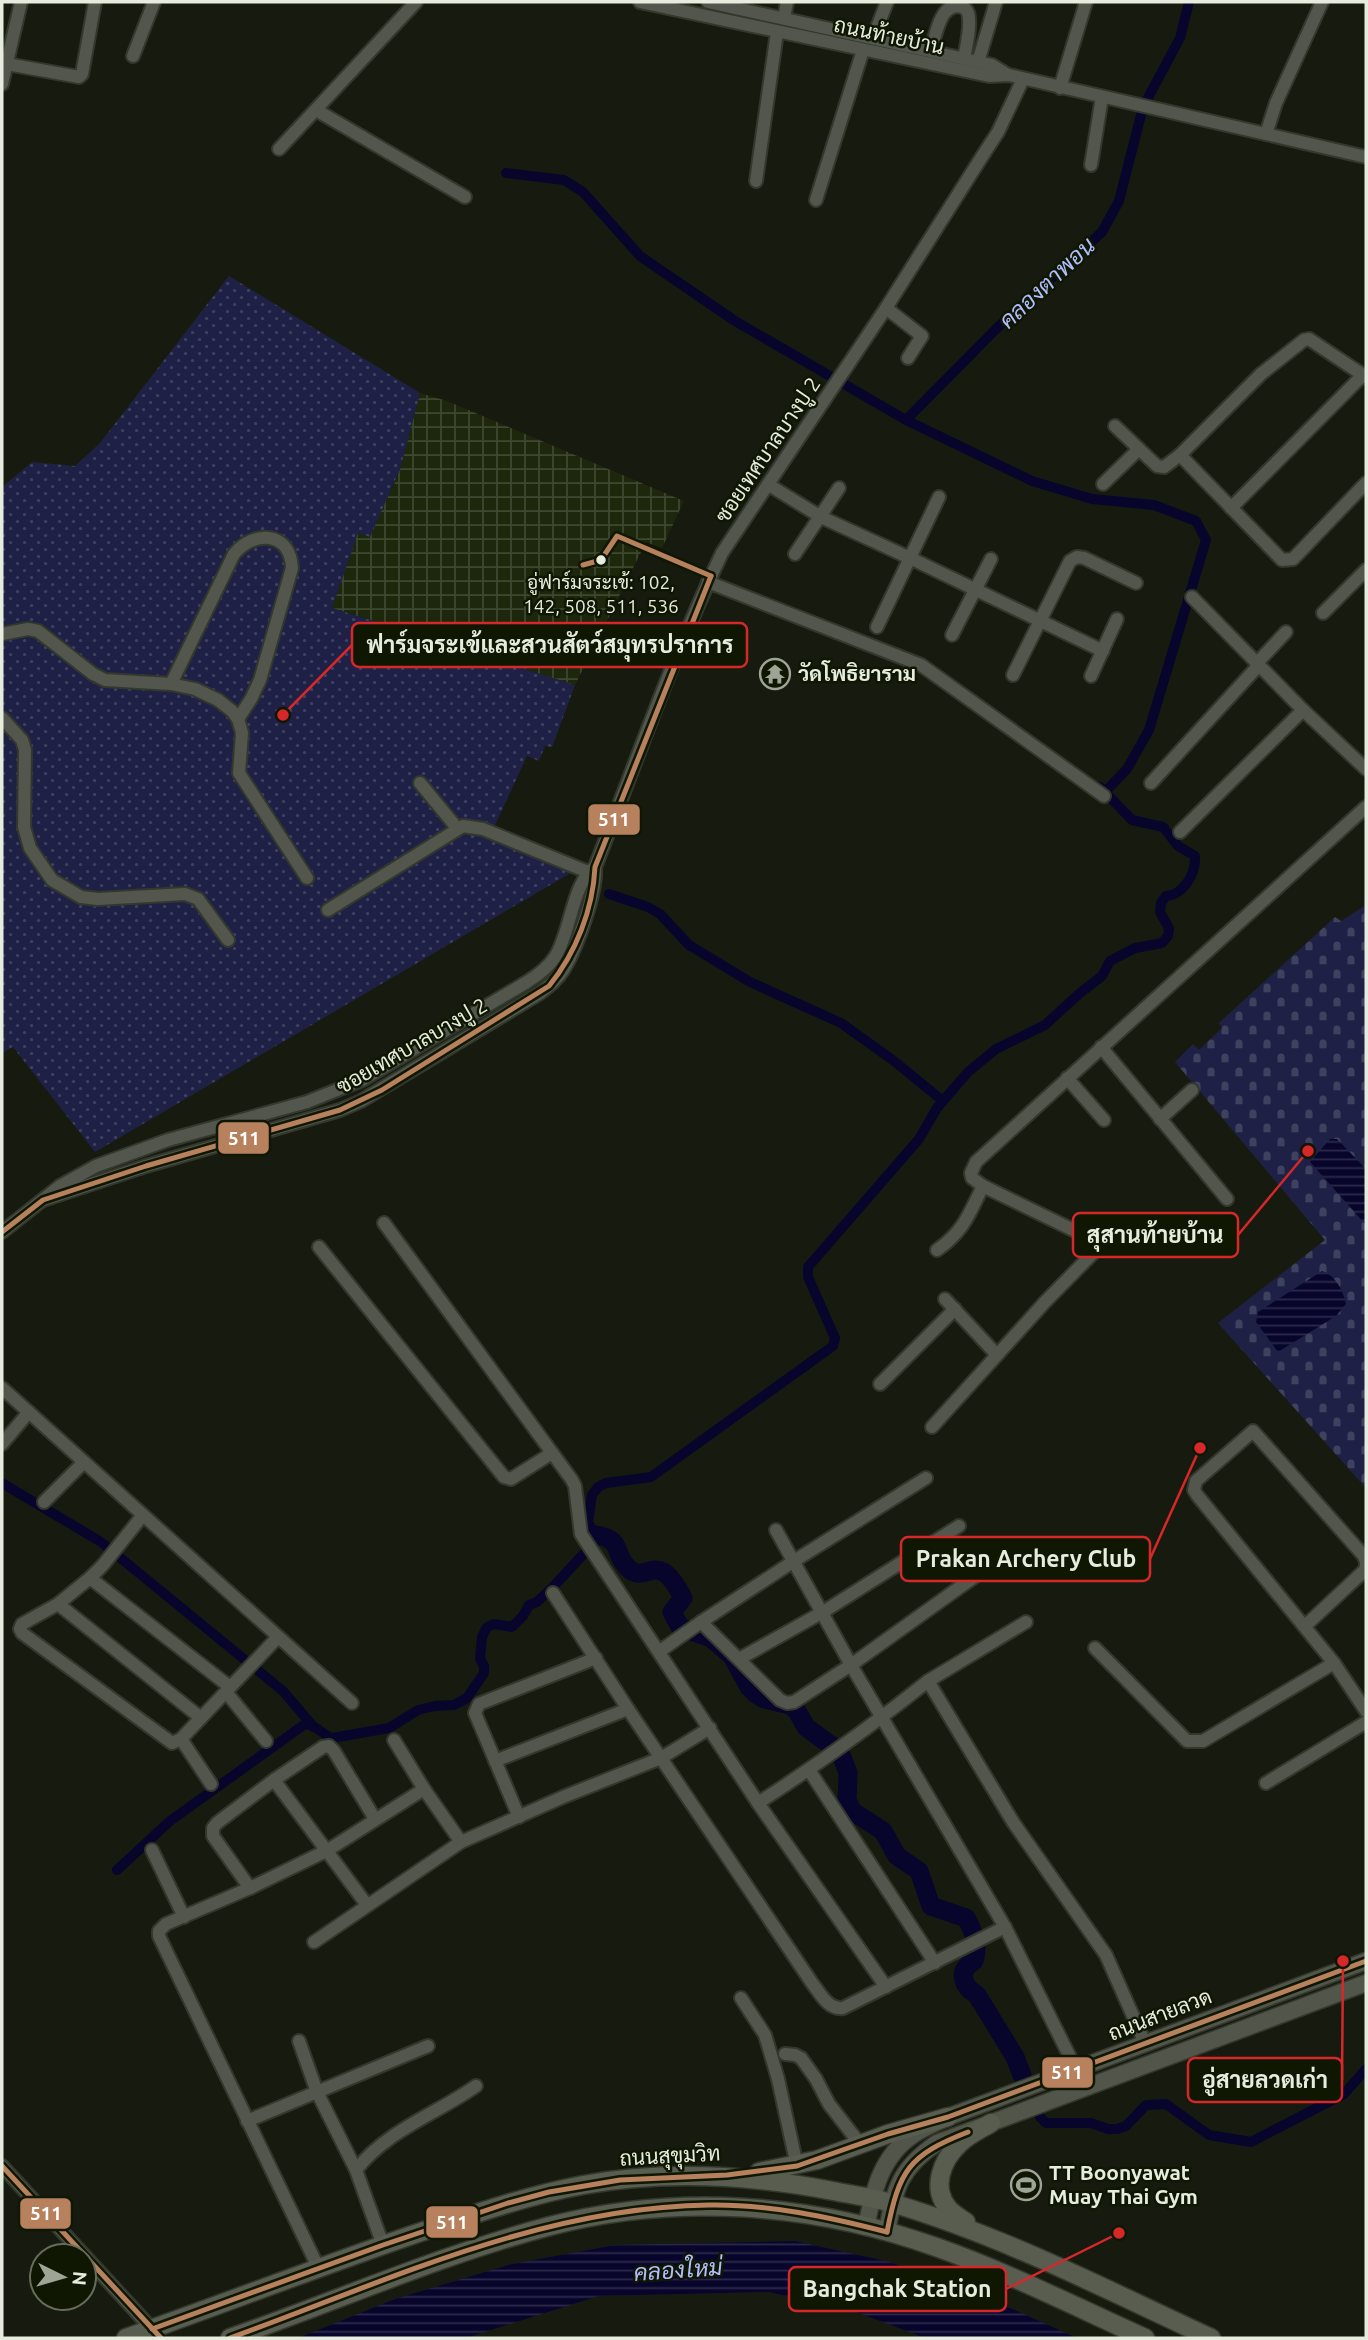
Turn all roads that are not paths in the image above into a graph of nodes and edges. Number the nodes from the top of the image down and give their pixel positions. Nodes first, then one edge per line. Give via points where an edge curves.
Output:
1 (21, 2) edge
2 (95, 2) edge
3 (154, 2) edge
4 (416, 2) edge
5 (640, 2) edge
6 (708, 2) edge
7 (787, 2) edge
8 (887, 2) edge
9 (996, 2) edge
10 (1086, 2) edge
11 (1322, 2) edge
12 (784, 18) junction
13 (777, 32) junction
14 (873, 38) junction
15 (863, 50) junction
16 (931, 51) junction
17 (133, 56) dead end
18 (964, 59) junction
19 (978, 62) junction
20 (7, 64) junction
21 (1009, 75) junction
22 (1023, 79) junction
23 (2, 84) edge
24 (1060, 88) junction
25 (1102, 97) junction
26 (316, 110) junction
27 (1266, 134) junction
28 (279, 149) dead end
29 (1366, 157) edge
30 (1091, 165) dead end
31 (755, 181) dead end
32 (465, 197) dead end
33 (816, 200) dead end
34 (886, 308) junction
35 (908, 358) dead end
36 (1365, 376) edge
37 (1115, 426) dead end
38 (1139, 449) junction
39 (1180, 455) junction
40 (1366, 483) edge
41 (1103, 484) dead end
42 (769, 485) junction
43 (839, 488) dead end
44 (939, 497) dead end
45 (1231, 508) junction
46 (821, 517) junction
47 (795, 554) dead end
48 (911, 558) junction
49 (991, 559) dead end
50 (1366, 570) edge
51 (708, 582) junction
52 (1136, 583) dead end
53 (975, 589) junction
54 (1192, 597) dead end
55 (1323, 613) dead end
56 (1117, 619) dead end
57 (1040, 621) junction
58 (877, 627) dead end
59 (1286, 632) dead end
60 (2, 634) edge
61 (952, 635) dead end
62 (1102, 651) junction
63 (1258, 664) junction
64 (1013, 675) dead end
65 (1091, 676) dead end
66 (171, 684) junction
67 (1304, 710) junction
68 (2, 718) edge
69 (238, 719) junction
70 (1366, 769) edge
71 (420, 783) dead end
72 (1151, 783) dead end
73 (1104, 796) dead end
74 (1366, 807) edge
75 (457, 828) junction
76 (1180, 832) dead end
77 (592, 870) junction
78 (307, 878) dead end
79 (328, 910) dead end
80 (228, 940) dead end
81 (1101, 1047) junction
82 (1067, 1078) junction
83 (1192, 1090) dead end
84 (1160, 1119) junction
85 (1104, 1120) dead end
86 (984, 1186) junction
87 (1227, 1199) dead end
88 (43, 1200) junction
89 (384, 1223) dead end
90 (2, 1232) edge
91 (319, 1247) dead end
92 (937, 1250) dead end
93 (945, 1299) dead end
94 (955, 1309) junction
95 (997, 1355) junction
96 (880, 1384) dead end
97 (2, 1388) edge
98 (29, 1412) junction
99 (932, 1427) dead end
100 (2, 1444) edge
101 (552, 1454) junction
102 (84, 1462) junction
103 (926, 1478) dead end
104 (44, 1502) dead end
105 (142, 1515) junction
106 (959, 1526) dead end
107 (776, 1530) dead end
108 (794, 1561) junction
109 (1366, 1563) edge
110 (988, 1567) dead end
111 (90, 1578) junction
112 (553, 1593) dead end
113 (58, 1604) junction
114 (823, 1612) junction
115 (701, 1622) junction
116 (1026, 1622) dead end
117 (1305, 1626) junction
118 (278, 1637) junction
119 (1095, 1648) dead end
120 (660, 1651) junction
121 (596, 1658) junction
122 (739, 1659) junction
123 (1334, 1663) junction
124 (851, 1665) junction
125 (928, 1681) junction
126 (228, 1689) junction
127 (352, 1703) dead end
128 (628, 1709) junction
129 (1366, 1710) edge
130 (201, 1718) junction
131 (882, 1718) junction
132 (1366, 1722) edge
133 (710, 1728) junction
134 (181, 1739) junction
135 (394, 1740) dead end
136 (266, 1741) dead end
137 (661, 1758) junction
138 (495, 1762) junction
139 (809, 1770) junction
140 (274, 1780) junction
141 (1266, 1783) dead end
142 (211, 1784) dead end
143 (424, 1789) junction
144 (758, 1803) junction
145 (519, 1817) junction
146 (375, 1819) junction
147 (461, 1842) junction
148 (152, 1850) dead end
149 (328, 1850) junction
150 (250, 1888) junction
151 (367, 1905) junction
152 (184, 1917) junction
153 (1005, 1927) junction
154 (314, 1942) dead end
155 (1366, 1961) edge
156 (936, 1963) junction
157 (1366, 1983) edge
158 (886, 1987) junction
159 (741, 1998) dead end
160 (299, 2041) dead end
161 (1145, 2043) junction
162 (428, 2046) dead end
163 (785, 2054) dead end
164 (1077, 2069) junction
165 (476, 2087) dead end
166 (1085, 2087) junction
167 (317, 2092) junction
168 (947, 2117) junction
169 (247, 2121) junction
170 (991, 2123) junction
171 (860, 2144) junction
172 (2, 2166) edge
173 (797, 2166) junction
174 (356, 2170) junction
175 (727, 2175) junction
176 (872, 2198) junction
177 (892, 2203) junction
178 (866, 2227) junction
179 (887, 2232) junction
180 (991, 2237) junction
181 (383, 2245) junction
182 (319, 2269) junction
183 (157, 2334) edge
184 (126, 2338) edge
185 (230, 2338) edge
186 (1144, 2338) edge
187 (1211, 2338) edge

1 - 20 street
2 - 20 street via 79,77
3 - 17 street
4 - 26 street
5 - 13 street, ถนนท้ายบ้าน
6 - 12 street, ถนนท้ายบ้าน
7 - 12 street
8 - 14 street
9 - 19 street
10 - 24 street
11 - 27 street
12 - 14 street, ถนนท้ายบ้าน
13 - 15 street, ถนนท้ายบ้าน
13 - 31 street
14 - 16 street, ถนนท้ายบ้าน
15 - 21 street, ถนนท้ายบ้าน via 989,76
15 - 33 street
16 - 18 street, ถนนท้ายบ้าน
16 - 18 street via 940,19 954,6 962,7 970,19
18 - 19 street, ถนนท้ายบ้าน
19 - 21 street, ถนนท้ายบ้าน
20 - 23 street
21 - 22 street, ถนนท้ายบ้าน
22 - 24 street, ถนนท้ายบ้าน
22 - 34 street, ซอยเทศบาลบางปู 2 via 998,132
24 - 25 street, ถนนท้ายบ้าน
25 - 27 street, ถนนท้ายบ้าน
25 - 30 street
26 - 28 street
26 - 32 street
27 - 29 street, ถนนท้ายบ้าน
34 - 35 street via 922,336
34 - 42 street, ซอยเทศบาลบางปู 2
36 - 39 street via 1304,340 1261,374
36 - 45 street
37 - 38 street
38 - 39 street via 1160,467
38 - 41 street
39 - 45 street
40 - 45 street via 1293,559 1282,560
42 - 46 street
42 - 51 street, ซอยเทศบาลบางปู 2
43 - 46 street
44 - 48 street
46 - 47 street
46 - 48 street
48 - 53 street
48 - 58 street
49 - 53 street
50 - 55 street
51 - 73 street via 921,665
51 - 77 street, ซอยเทศบาลบางปู 2
52 - 57 street via 1077,557 1070,561
53 - 57 street
53 - 61 street
54 - 63 street
56 - 62 street
57 - 62 street
57 - 64 street
59 - 63 street
60 - 66 street via 38,631 105,680
62 - 65 street
63 - 67 street
63 - 72 street
66 - 69 street via 218,700
66 - 69 street via 234,554 251,540 276,539 288,547 292,568 260,680
67 - 70 street
67 - 76 street
68 - 80 street via 22,740 24,827 30,848 52,880 81,897 98,899 192,895
69 - 78 street via 242,733 239,773
71 - 75 street
74 - 81 street
75 - 77 street via 483,829
75 - 79 street
77 - 88 street, ซอยเทศบาลบางปู 2 via 555,957 540,974 334,1093 126,1154 78,1175
77 - 88 street, ซอยเทศบาลบางปู 2 via 596,879 588,908 557,978 422,1066 340,1110
81 - 82 street
81 - 84 street
82 - 85 street
82 - 86 street via 976,1162 972,1178
83 - 84 street
84 - 87 street
86 - 92 street via 961,1229
86 - 95 street via 1102,1244
88 - 90 street, ซอยเทศบาลบางปู 2
89 - 101 street
91 - 101 street via 504,1477 511,1479
93 - 94 street
94 - 95 street
94 - 96 street
95 - 99 street
97 - 98 street
98 - 100 street
98 - 102 street
101 - 120 street via 575,1486 581,1534
102 - 104 street
102 - 105 street
103 - 108 street
105 - 111 street
105 - 118 street
106 - 114 street
107 - 108 street
108 - 114 street
108 - 115 street
109 - 117 street via 1365,1570
109 - 117 street via 1253,1431 1196,1481 1197,1495
110 - 124 street
111 - 113 street
111 - 126 street
112 - 121 street
113 - 130 street
113 - 134 street via 22,1624 22,1633 169,1741
114 - 122 street
114 - 124 street
115 - 120 street
115 - 122 street
116 - 125 street
117 - 123 street
118 - 126 street
118 - 127 street
119 - 123 street via 1186,1741 1195,1743
120 - 133 street
121 - 128 street
121 - 138 street via 479,1704 475,1713
122 - 124 street via 787,1703
123 - 129 street
124 - 131 street
125 - 131 street
125 - 161 street via 1013,1822 1106,1955
126 - 130 street
126 - 136 street
128 - 137 street
128 - 138 street
130 - 134 street
131 - 139 street
131 - 153 street
132 - 141 street
133 - 137 street
133 - 144 street
134 - 142 street
135 - 143 street
137 - 145 street
137 - 158 street via 829,2005 843,2008
138 - 145 street
139 - 144 street
139 - 156 street
140 - 146 street via 329,1746
140 - 149 street
140 - 150 street via 213,1828 213,1836
143 - 146 street
143 - 147 street
144 - 158 street
145 - 147 street
146 - 149 street
147 - 151 street
148 - 152 street
149 - 150 street
149 - 151 street
150 - 152 street
151 - 154 street
152 - 169 street via 161,1927 159,1936
153 - 156 street
153 - 164 street
155 - 161 main road, ถนนสายลวด
156 - 158 street
157 - 166 main road, ถนนสายลวด
159 - 173 street via 765,2035
160 - 167 street
161 - 164 main road, ถนนสายลวด
162 - 167 street
163 - 171 street via 801,2058
164 - 166 street
164 - 168 main road, ถนนสายลวด
165 - 174 street via 402,2130 366,2156
166 - 170 main road, ถนนสายลวด
167 - 169 street
167 - 174 street
168 - 171 highway
168 - 176 main road, ถนนสายลวด via 893,2152
169 - 182 street
170 - 177 main road, ถนนสายลวด via 937,2143 915,2158
170 - 180 highway via 948,2155 939,2184 948,2208
171 - 173 highway
172 - 183 street
173 - 175 highway
174 - 181 street
175 - 176 highway, ถนนสุขุมวิท
175 - 181 highway, ถนนสุขุมวิท via 620,2180 548,2192
176 - 177 highway, ถนนสุขุมวิท
176 - 178 main road, ถนนสายลวด
177 - 179 main road, ถนนสายลวด
177 - 180 highway, ถนนสุขุมวิท
178 - 179 highway
178 - 185 highway via 763,2209 709,2205 606,2215 541,2229 427,2264
179 - 186 highway via 972,2260
180 - 187 highway, ถนนสุขุมวิท
181 - 182 highway, ถนนสุขุมวิท
182 - 183 highway, ถนนสุขุมวิท
183 - 184 highway, ถนนสุขุมวิท

